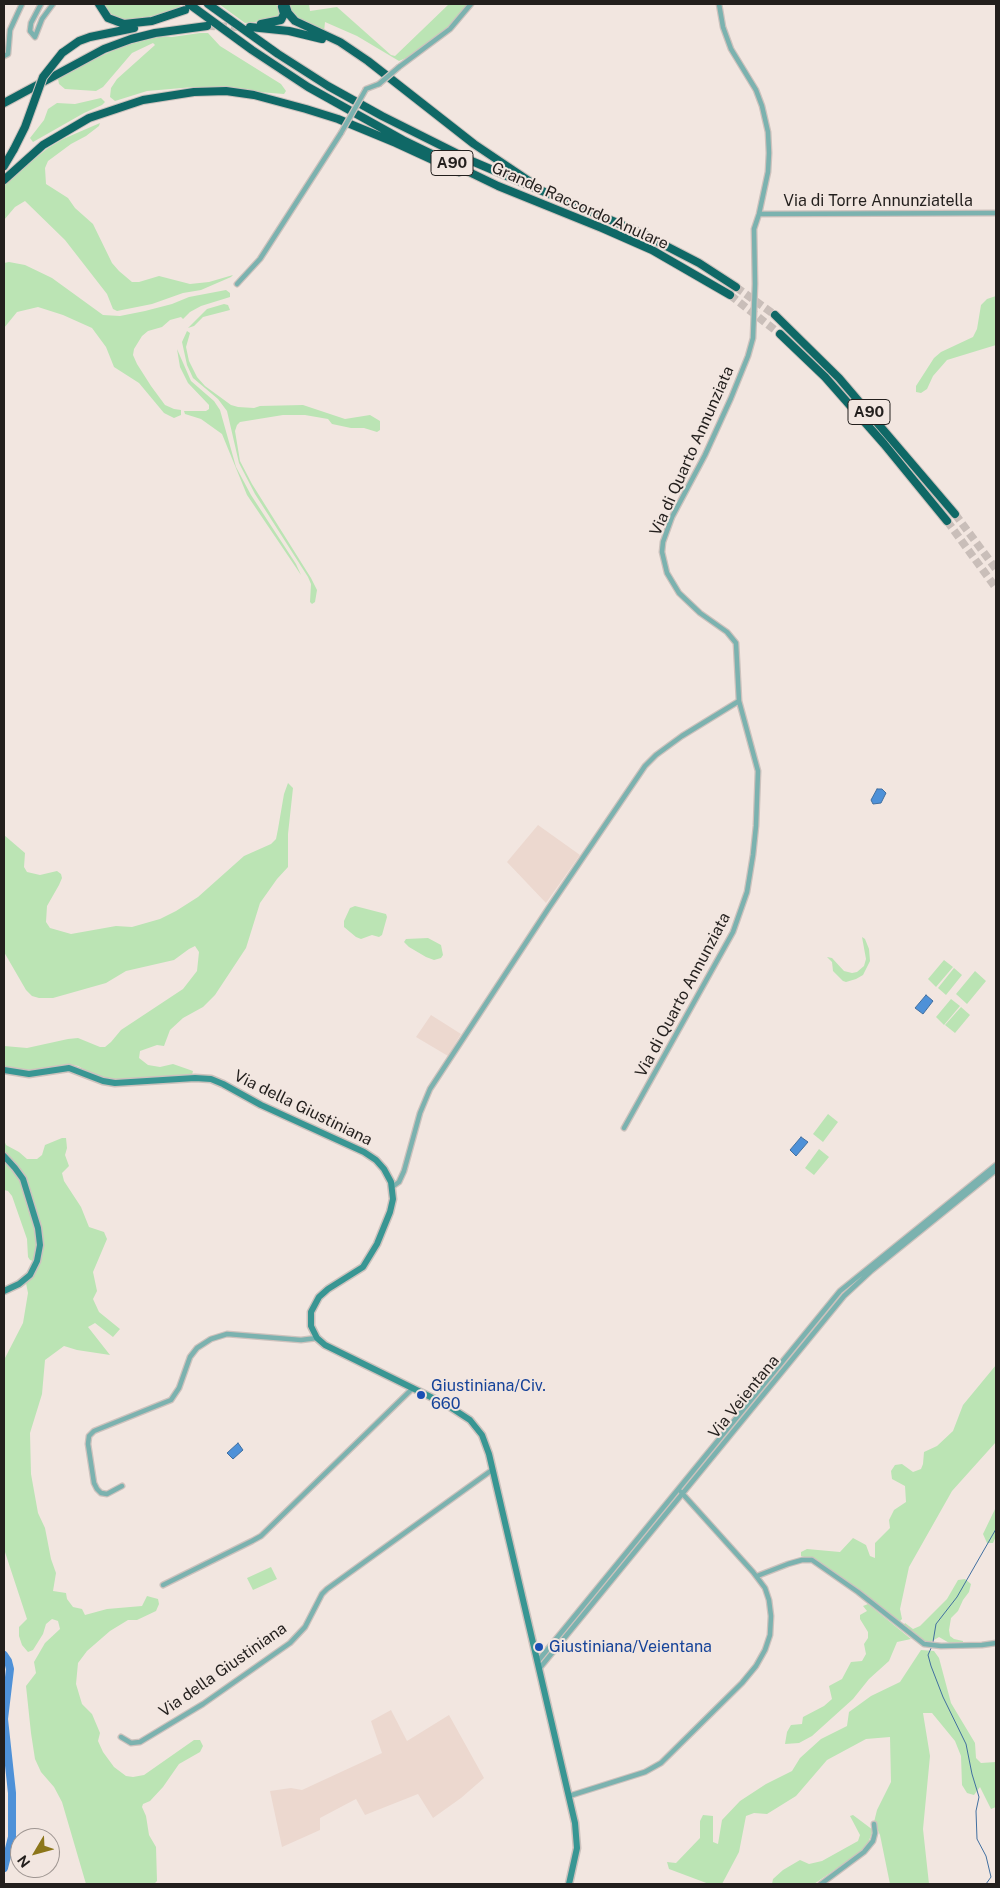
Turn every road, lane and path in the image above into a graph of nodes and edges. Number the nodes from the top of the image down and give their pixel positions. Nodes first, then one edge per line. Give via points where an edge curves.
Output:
1 (22, 4) edge
2 (41, 4) edge
3 (53, 4) edge
4 (99, 4) edge
5 (208, 4) edge
6 (280, 4) edge
7 (284, 4) edge
8 (471, 4) edge
9 (719, 4) edge
10 (189, 7) edge
11 (152, 21) junction
12 (207, 26) tunnel mouth
13 (358, 54) junction
14 (4, 56) edge
15 (5, 102) edge
16 (4, 166) edge
17 (4, 180) edge
18 (498, 186) junction
19 (559, 198) junction
20 (996, 213) edge
21 (759, 214) junction
22 (237, 284) dead end
23 (736, 287) tunnel mouth
24 (730, 295) tunnel mouth
25 (775, 315) tunnel mouth
26 (780, 334) tunnel mouth
27 (955, 514) tunnel mouth
28 (947, 521) tunnel mouth
29 (739, 701) junction
30 (4, 1070) edge
31 (624, 1128) dead end
32 (4, 1156) edge
33 (996, 1165) edge
34 (996, 1170) edge
35 (392, 1187) junction
36 (4, 1291) edge
37 (816, 1325) junction
38 (317, 1338) junction
39 (413, 1388) junction
40 (492, 1470) junction
41 (122, 1486) dead end
42 (680, 1491) junction
43 (757, 1576) junction
44 (163, 1585) dead end
45 (996, 1643) edge
46 (538, 1661) junction
47 (539, 1669) junction
48 (121, 1737) dead end
49 (569, 1796) junction
50 (874, 1824) dead end
51 (569, 1884) edge
52 (821, 1884) edge

1 - 14 street via 10,30 8,54
2 - 3 street via 31,23 30,32 35,37
4 - 11 highway via 105,15 115,22 129,25
5 - 19 highway, Grande Raccordo Anulare / A90 via 343,95 466,158
6 - 13 highway via 284,12 281,20 251,27 312,36
7 - 13 highway via 299,24 340,42
8 - 22 street, bridge via 450,29 379,84 366,89 260,259
9 - 21 street, Via di Quarto Annunziata via 730,49 756,90 766,120 768,172
10 - 11 highway
10 - 18 highway, Grande Raccordo Anulare / A90 via 308,87 403,140
11 - 16 highway, bridge via 136,28 90,36 62,53 43,77 25,127
12 - 15 highway via 155,33 113,46
13 - 19 highway via 474,144
17 - 18 highway via 43,145 89,118 167,94 226,91 281,101 338,119 448,168
18 - 24 highway, Grande Raccordo Anulare / A90 via 652,250
19 - 23 highway, Grande Raccordo Anulare / A90 via 641,233 699,263
20 - 21 street, Via di Torre Annunziatella
21 - 29 street, Via di Quarto Annunziata via 754,229 755,303 753,338 748,356 705,455 672,518 662,552 667,574 679,593 734,640
25 - 27 highway, A90 via 839,378
26 - 28 highway, A90 via 832,384
29 - 31 street, Via di Quarto Annunziata via 759,774 754,856 742,910 734,932
29 - 35 street via 682,736 645,766 430,1089 404,1171 399,1182
30 - 35 street, Via della Giustiniana via 29,1074 69,1068 115,1083 195,1078 212,1080 366,1153 382,1167
32 - 36 street via 22,1179 40,1242 38,1261 30,1275
33 - 37 street, Via Veientana via 850,1283 831,1301
34 - 37 street, Via Veientana via 852,1287
35 - 38 street via 393,1199 386,1226 370,1259 315,1302 310,1322
37 - 42 street, Via Veientana
38 - 39 street via 332,1349
38 - 41 street via 301,1340 227,1334 197,1348 171,1400 90,1435 88,1444 96,1488 107,1494
39 - 40 street via 454,1409 473,1423 484,1439
39 - 44 street via 261,1536
40 - 46 street
40 - 48 street, Via della Giustiniana via 327,1588 302,1630 282,1648 203,1704 140,1742 131,1743
42 - 43 street
42 - 46 street, Via Veientana
42 - 47 street, Via Veientana
43 - 45 street via 802,1560 814,1561 924,1644
43 - 49 street via 769,1600 771,1625 763,1654 747,1677 656,1766
46 - 47 street
47 - 49 street
49 - 51 street via 577,1843
50 - 52 street via 873,1840 864,1852

